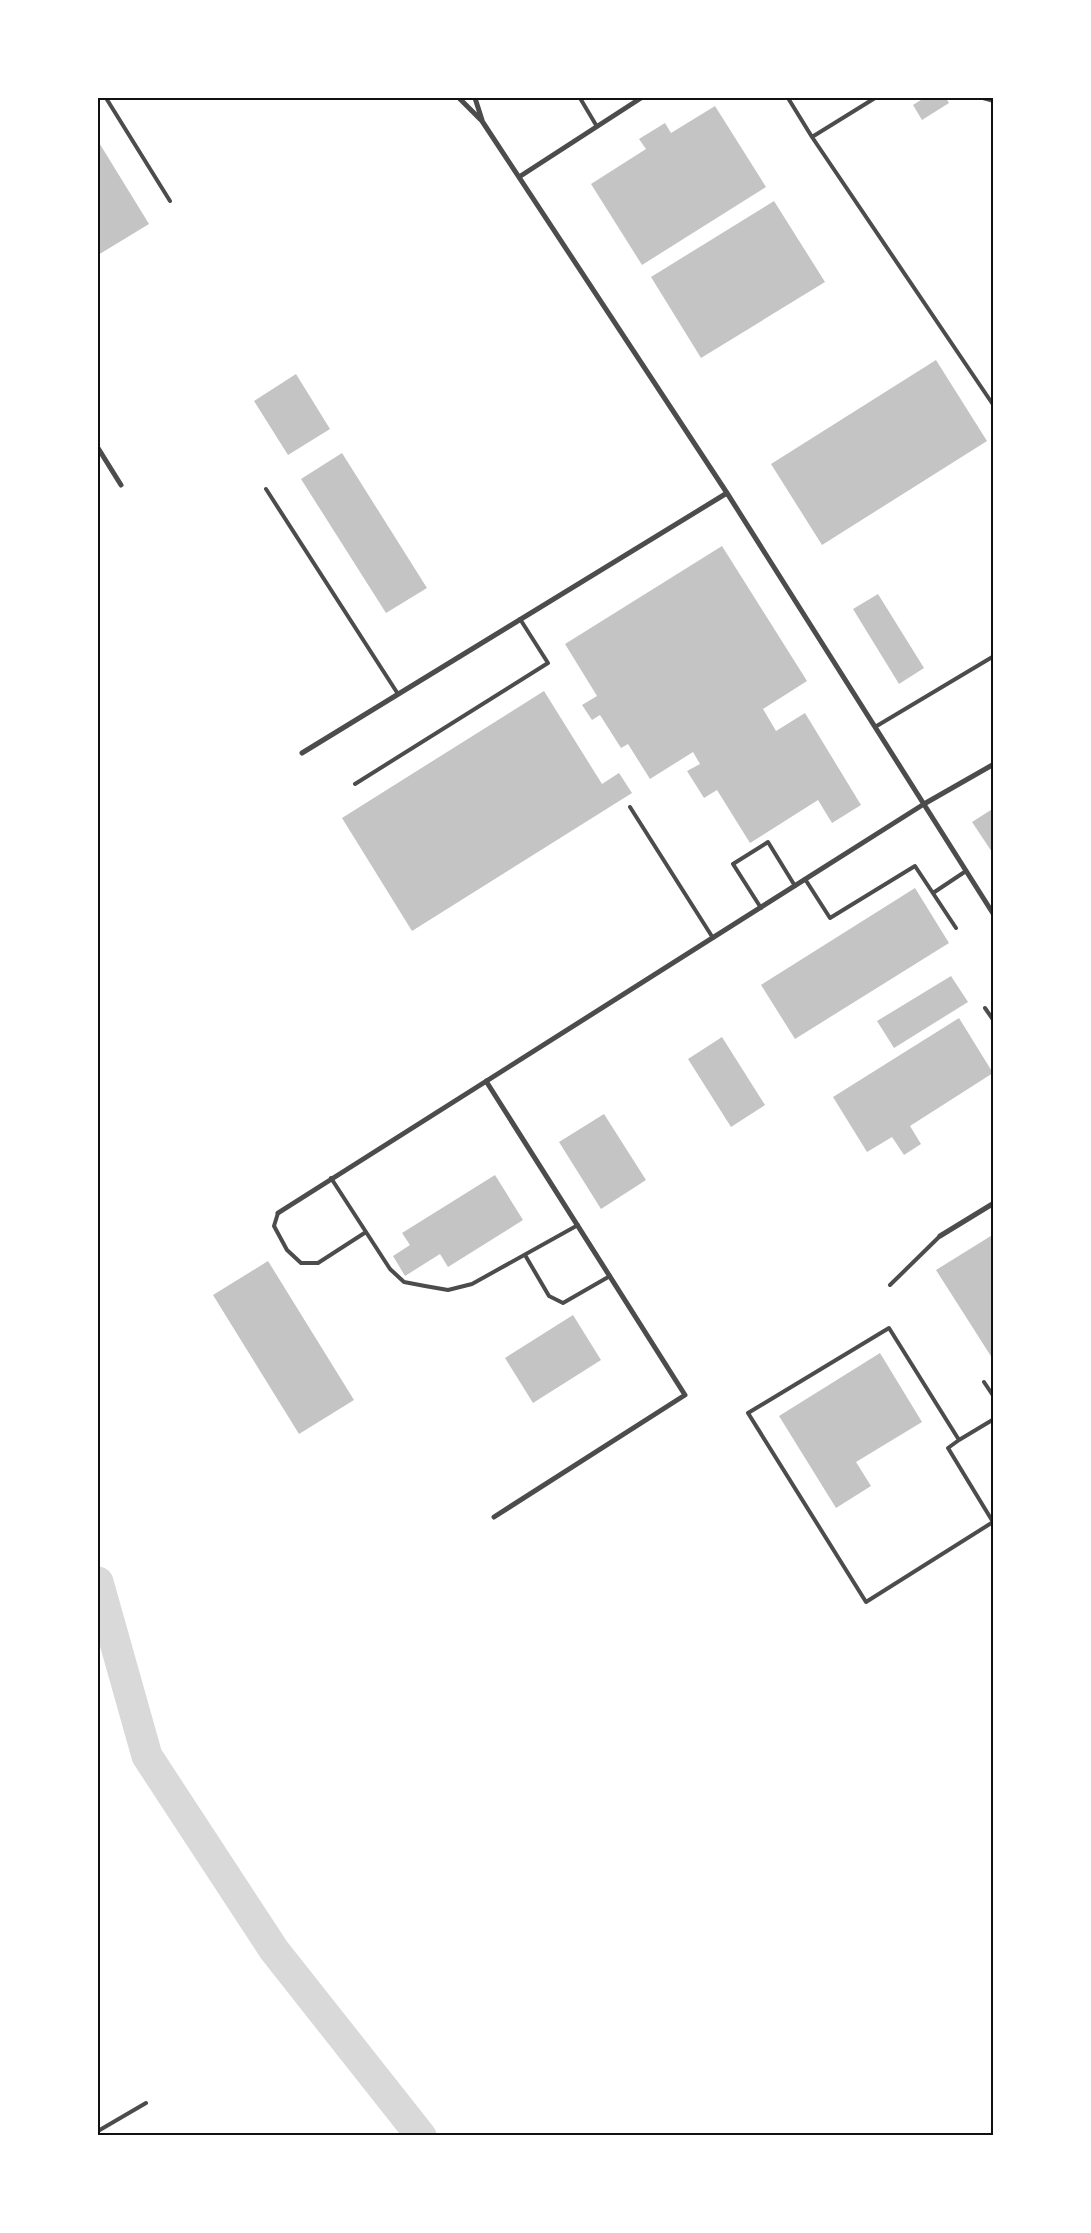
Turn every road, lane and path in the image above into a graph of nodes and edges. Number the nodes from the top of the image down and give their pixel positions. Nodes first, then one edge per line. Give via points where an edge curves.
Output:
1 (106, 98) edge
2 (459, 98) edge
3 (475, 98) edge
4 (580, 98) edge
5 (641, 98) edge
6 (788, 98) edge
7 (875, 98) edge
8 (983, 98) edge
9 (994, 101) edge
10 (482, 121) junction
11 (596, 126) junction
12 (812, 137) junction
13 (519, 177) junction
14 (170, 200) dead end
15 (994, 406) edge
16 (98, 448) edge
17 (121, 485) dead end
18 (266, 489) dead end
19 (727, 493) junction
20 (520, 619) junction
21 (994, 656) edge
22 (398, 694) junction
23 (875, 727) junction
24 (302, 753) dead end
25 (994, 764) edge
26 (355, 784) dead end
27 (924, 804) junction
28 (630, 807) dead end
29 (966, 871) junction
30 (805, 879) junction
31 (795, 886) junction
32 (933, 893) junction
33 (761, 908) junction
34 (994, 915) edge
35 (956, 928) dead end
36 (712, 938) junction
37 (985, 1008) dead end
38 (994, 1022) edge
39 (486, 1080) junction
40 (331, 1178) junction
41 (994, 1203) edge
42 (278, 1213) joint
43 (578, 1226) junction
44 (366, 1232) junction
45 (940, 1236) joint
46 (525, 1255) junction
47 (610, 1276) junction
48 (890, 1285) dead end
49 (984, 1382) dead end
50 (994, 1397) edge
51 (994, 1420) edge
52 (959, 1440) junction
53 (494, 1517) dead end
54 (146, 2103) dead end
55 (98, 2131) edge

1 - 14 lane
2 - 10 street
3 - 10 street
4 - 11 lane
5 - 11 street
6 - 12 lane
7 - 12 lane
8 - 9 lane
10 - 13 street
11 - 13 street
12 - 15 lane
13 - 19 street
16 - 17 street
18 - 22 lane
19 - 20 street
19 - 23 street
20 - 22 street
20 - 26 lane via 548,663
21 - 23 lane
22 - 24 street
23 - 27 street
25 - 27 street
27 - 29 street
27 - 30 street
28 - 36 lane
29 - 32 lane
29 - 34 street
30 - 31 street
30 - 32 lane via 830,918 916,866
31 - 33 street
31 - 33 lane via 768,842 733,864
32 - 35 lane
33 - 36 street
36 - 39 street
37 - 38 lane
39 - 40 street
39 - 43 street
40 - 42 street
40 - 44 lane
41 - 45 street
42 - 44 lane via 274,1226 287,1250 301,1264 318,1264
43 - 46 lane
43 - 47 street
44 - 46 lane via 390,1269 404,1282 448,1290 472,1284
45 - 48 lane
46 - 47 lane via 549,1296 563,1303
47 - 53 street via 685,1395
49 - 50 lane
51 - 52 lane
52 - 52 lane via 889,1328 748,1414 866,1602 993,1522 948,1448
54 - 55 lane

